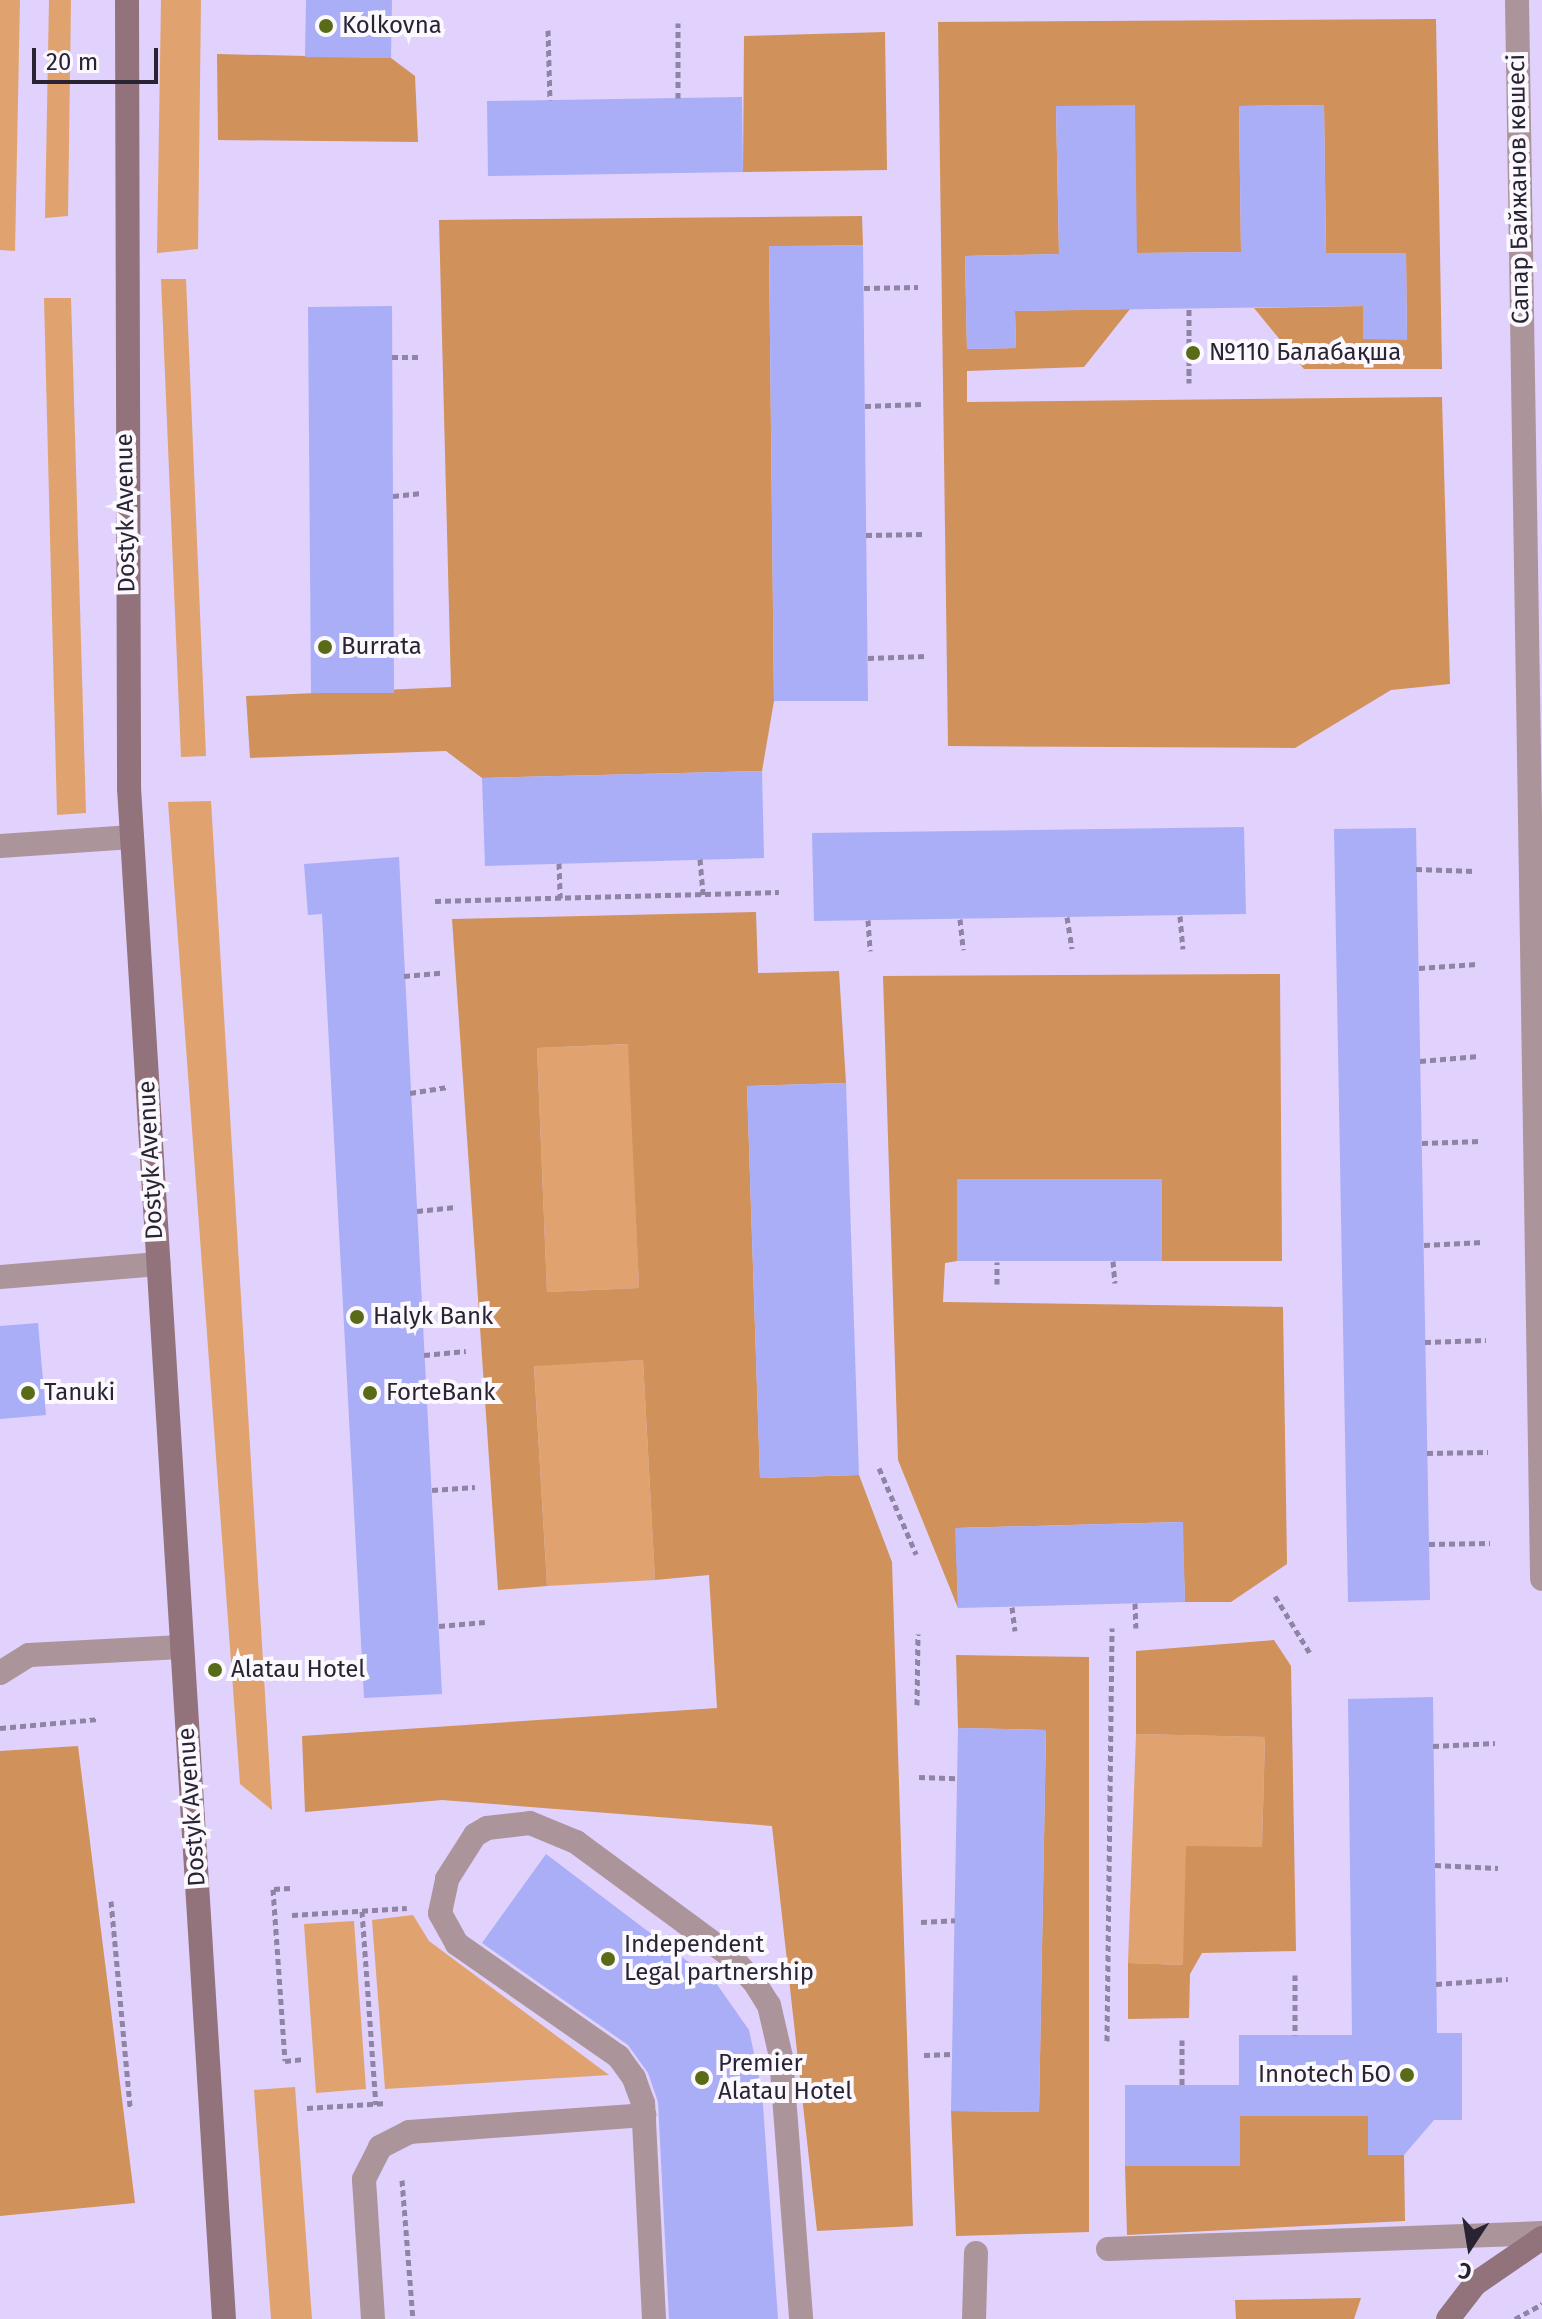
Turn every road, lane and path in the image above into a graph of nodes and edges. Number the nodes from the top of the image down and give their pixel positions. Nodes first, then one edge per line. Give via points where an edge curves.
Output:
1 (127, 0) edge
2 (1517, 0) edge
3 (678, 23) dead end
4 (548, 30) dead end
5 (678, 98) dead end
6 (550, 100) dead end
7 (918, 287) dead end
8 (864, 288) dead end
9 (1189, 309) dead end
10 (392, 357) dead end
11 (418, 357) dead end
12 (1189, 383) dead end
13 (921, 404) dead end
14 (865, 406) dead end
15 (422, 493) dead end
16 (393, 496) dead end
17 (924, 534) dead end
18 (866, 535) dead end
19 (424, 640) dead end
20 (394, 642) dead end
21 (926, 656) dead end
22 (868, 658) dead end
23 (132, 837) junction
24 (0, 846) edge
25 (700, 859) dead end
26 (559, 863) dead end
27 (1416, 869) dead end
28 (1475, 871) dead end
29 (779, 892) dead end
30 (703, 895) junction
31 (560, 898) junction
32 (435, 901) dead end
33 (1180, 916) dead end
34 (1067, 917) dead end
35 (960, 919) dead end
36 (868, 920) dead end
37 (1072, 949) dead end
38 (1183, 949) dead end
39 (963, 950) dead end
40 (870, 951) dead end
41 (1477, 964) dead end
42 (1419, 968) dead end
43 (441, 973) dead end
44 (404, 976) dead end
45 (1479, 1056) dead end
46 (1420, 1061) dead end
47 (448, 1087) dead end
48 (410, 1093) dead end
49 (1481, 1141) dead end
50 (1422, 1143) dead end
51 (456, 1207) dead end
52 (417, 1211) dead end
53 (1483, 1242) dead end
54 (1424, 1245) dead end
55 (1113, 1261) dead end
56 (997, 1262) dead end
57 (158, 1264) junction
58 (0, 1277) edge
59 (1115, 1283) dead end
60 (997, 1284) dead end
61 (1486, 1340) dead end
62 (1425, 1342) dead end
63 (466, 1351) dead end
64 (424, 1355) dead end
65 (1488, 1452) dead end
66 (1427, 1453) dead end
67 (879, 1468) dead end
68 (475, 1487) dead end
69 (432, 1490) dead end
70 (1490, 1543) dead end
71 (1429, 1544) dead end
72 (916, 1554) dead end
73 (1542, 1579) edge
74 (1275, 1596) dead end
75 (1135, 1603) dead end
76 (1012, 1607) dead end
77 (485, 1622) dead end
78 (439, 1626) dead end
79 (1112, 1628) dead end
80 (1136, 1628) dead end
81 (1015, 1631) dead end
82 (918, 1634) dead end
83 (181, 1647) junction
84 (1311, 1655) dead end
85 (0, 1673) edge
86 (917, 1705) dead end
87 (98, 1719) dead end
88 (0, 1728) edge
89 (1495, 1743) dead end
90 (1433, 1746) dead end
91 (919, 1777) dead end
92 (957, 1778) dead end
93 (1435, 1865) dead end
94 (1498, 1868) dead end
95 (290, 1888) dead end
96 (111, 1901) dead end
97 (440, 1905) junction
98 (362, 1911) junction
99 (292, 1915) dead end
100 (955, 1920) dead end
101 (921, 1922) dead end
102 (1295, 1975) dead end
103 (1508, 1979) dead end
104 (1436, 1984) dead end
105 (1295, 2035) dead end
106 (1182, 2040) dead end
107 (1107, 2041) dead end
108 (952, 2054) dead end
109 (924, 2055) dead end
110 (303, 2059) dead end
111 (1182, 2085) dead end
112 (396, 2102) dead end
113 (376, 2104) dead end
114 (130, 2107) dead end
115 (644, 2115) junction
116 (399, 2134) junction
117 (1542, 2235) edge
118 (1108, 2249) dead end
119 (976, 2253) dead end
120 (1542, 2304) edge
121 (224, 2319) edge
122 (373, 2319) edge
123 (413, 2319) edge
124 (654, 2319) edge
125 (801, 2319) edge
126 (974, 2319) edge
127 (1448, 2319) edge
128 (1515, 2319) edge

1 - 23 main road, Dostyk Avenue via 123,274
2 - 73 street, Сапар Байжанов көшесі
3 - 5 path
4 - 6 path
7 - 8 path
9 - 12 path
10 - 11 path
13 - 14 path
15 - 16 path
17 - 18 path
19 - 20 path
21 - 22 path
23 - 24 street
23 - 57 main road, Dostyk Avenue
25 - 30 path
26 - 31 path
27 - 28 path
29 - 30 path
30 - 31 path
31 - 32 path
33 - 38 path
34 - 37 path
35 - 39 path
36 - 40 path
41 - 42 path
43 - 44 path
45 - 46 path
47 - 48 path
49 - 50 path
51 - 52 path
53 - 54 path
55 - 59 path
56 - 60 path
57 - 58 street
57 - 83 main road, Dostyk Avenue
61 - 62 path
63 - 64 path
65 - 66 path
67 - 72 path
68 - 69 path
70 - 71 path
74 - 84 path
75 - 80 path
76 - 81 path
77 - 78 path
79 - 107 path
82 - 86 path
83 - 85 street via 29,1655
83 - 121 main road, Dostyk Avenue
87 - 88 path
89 - 90 path
91 - 92 path
93 - 94 path
95 - 110 path via 273,1889 285,2061
96 - 114 path
97 - 98 path
97 - 115 street via 457,1944 619,2057 634,2078
97 - 125 street via 447,1879 475,1835 506,1823 530,1823 576,1842 729,1955 755,1983 769,2005 781,2057
98 - 99 path
98 - 113 path
100 - 101 path
102 - 105 path
103 - 104 path
106 - 111 path
108 - 109 path
112 - 116 path
115 - 116 street
115 - 124 street
116 - 122 street via 380,2147 364,2179
116 - 123 path
117 - 118 street
117 - 127 main road via 1475,2284
119 - 126 street
120 - 128 path

